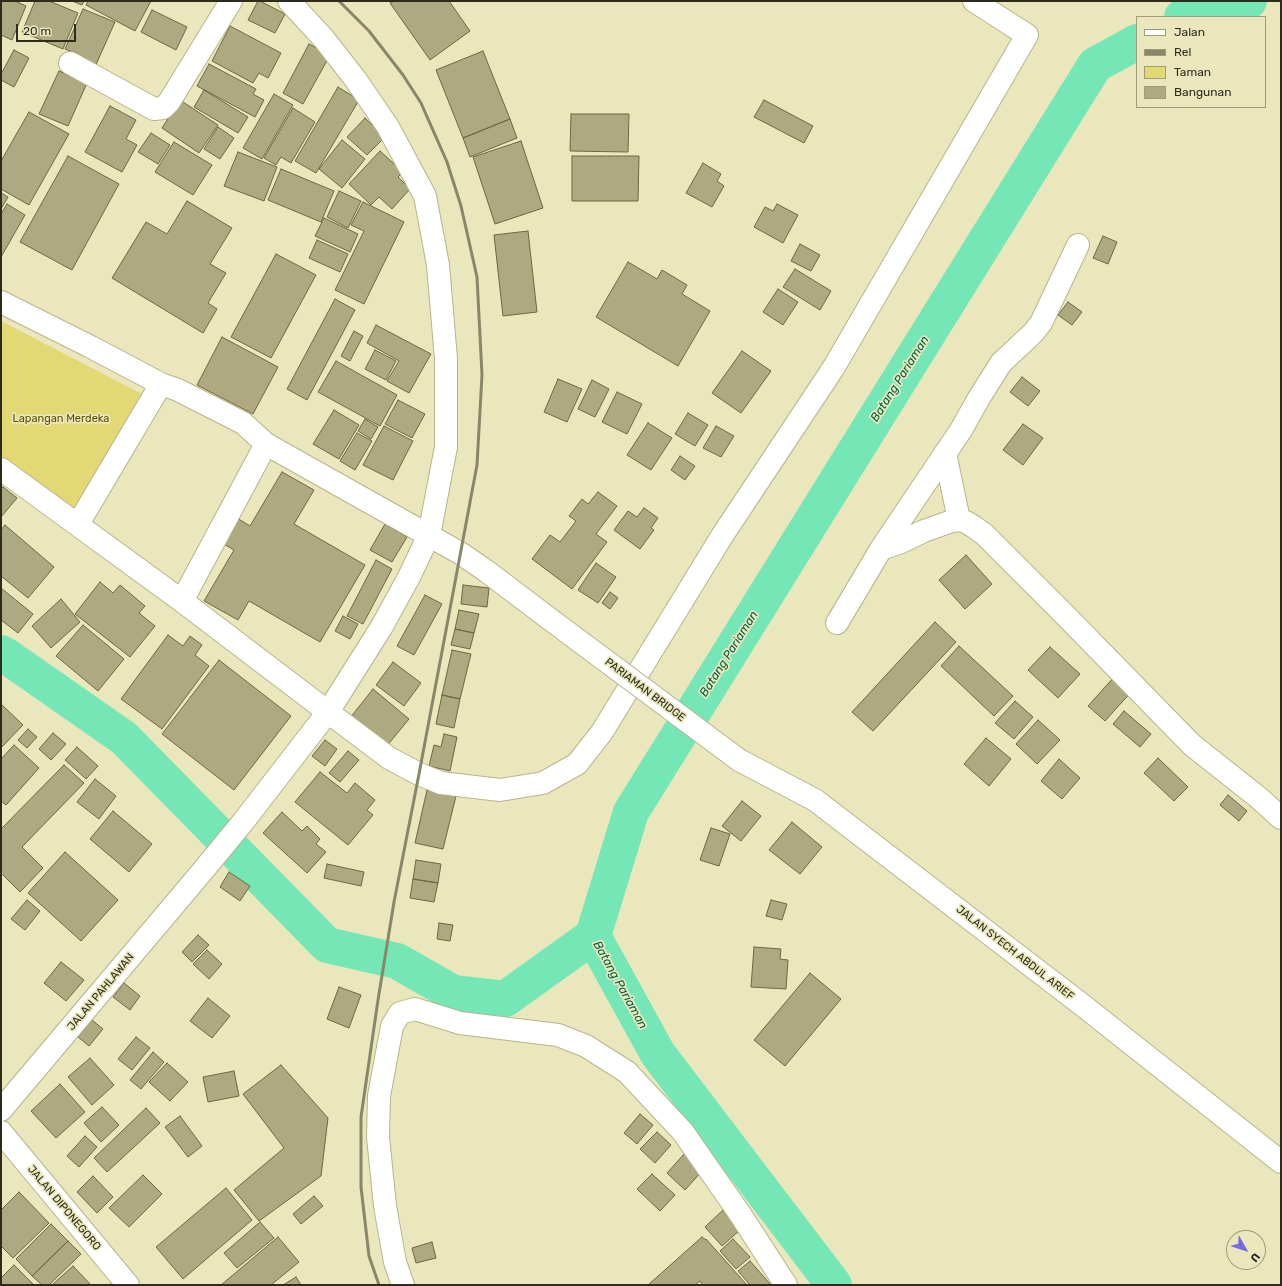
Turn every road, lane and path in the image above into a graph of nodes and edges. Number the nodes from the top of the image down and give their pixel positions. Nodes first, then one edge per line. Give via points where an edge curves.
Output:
1 (231, 1) edge
2 (290, 1) edge
3 (974, 1) edge
4 (70, 63) dead end
5 (1078, 245) dead end
6 (1, 302) edge
7 (161, 384) junction
8 (266, 444) junction
9 (945, 453) junction
10 (1, 469) edge
11 (959, 520) junction
12 (78, 524) junction
13 (429, 535) junction
14 (881, 548) junction
15 (182, 601) junction
16 (837, 623) dead end
17 (328, 712) junction
18 (739, 760) joint
19 (1281, 818) edge
20 (1, 1110) edge
21 (1, 1132) edge
22 (1281, 1162) edge
23 (128, 1285) edge
24 (403, 1285) edge
25 (786, 1285) edge

1 - 4 street via 163,108 154,109
2 - 13 street, JALAN PAHLAWAN via 356,80 388,127 425,196 438,265 446,359 446,447
3 - 17 street via 1027,35 834,367 722,536 602,732 577,764 543,783 500,790 441,783 389,758
5 - 9 street via 1041,323 1002,363
6 - 7 street, PARIAMAN BRIDGE
7 - 8 street, PARIAMAN BRIDGE via 243,423
7 - 12 street
8 - 13 street, PARIAMAN BRIDGE
8 - 15 street
9 - 11 street
9 - 14 street
10 - 12 street
11 - 14 street
11 - 19 street via 984,534 1192,745
12 - 15 street
13 - 17 street, JALAN PAHLAWAN via 381,628
13 - 18 street, PARIAMAN BRIDGE, bridge via 485,570
14 - 16 street
15 - 17 street
17 - 20 street, JALAN PAHLAWAN via 243,822
18 - 22 street, JALAN SYECH ABDUL ARIEF via 815,800 1081,1004
21 - 23 street, JALAN DIPONEGORO
24 - 25 street via 395,1262 385,1206 378,1137 379,1096 392,1026 400,1013 415,1009 460,1023 558,1035 586,1046 627,1072 683,1132

